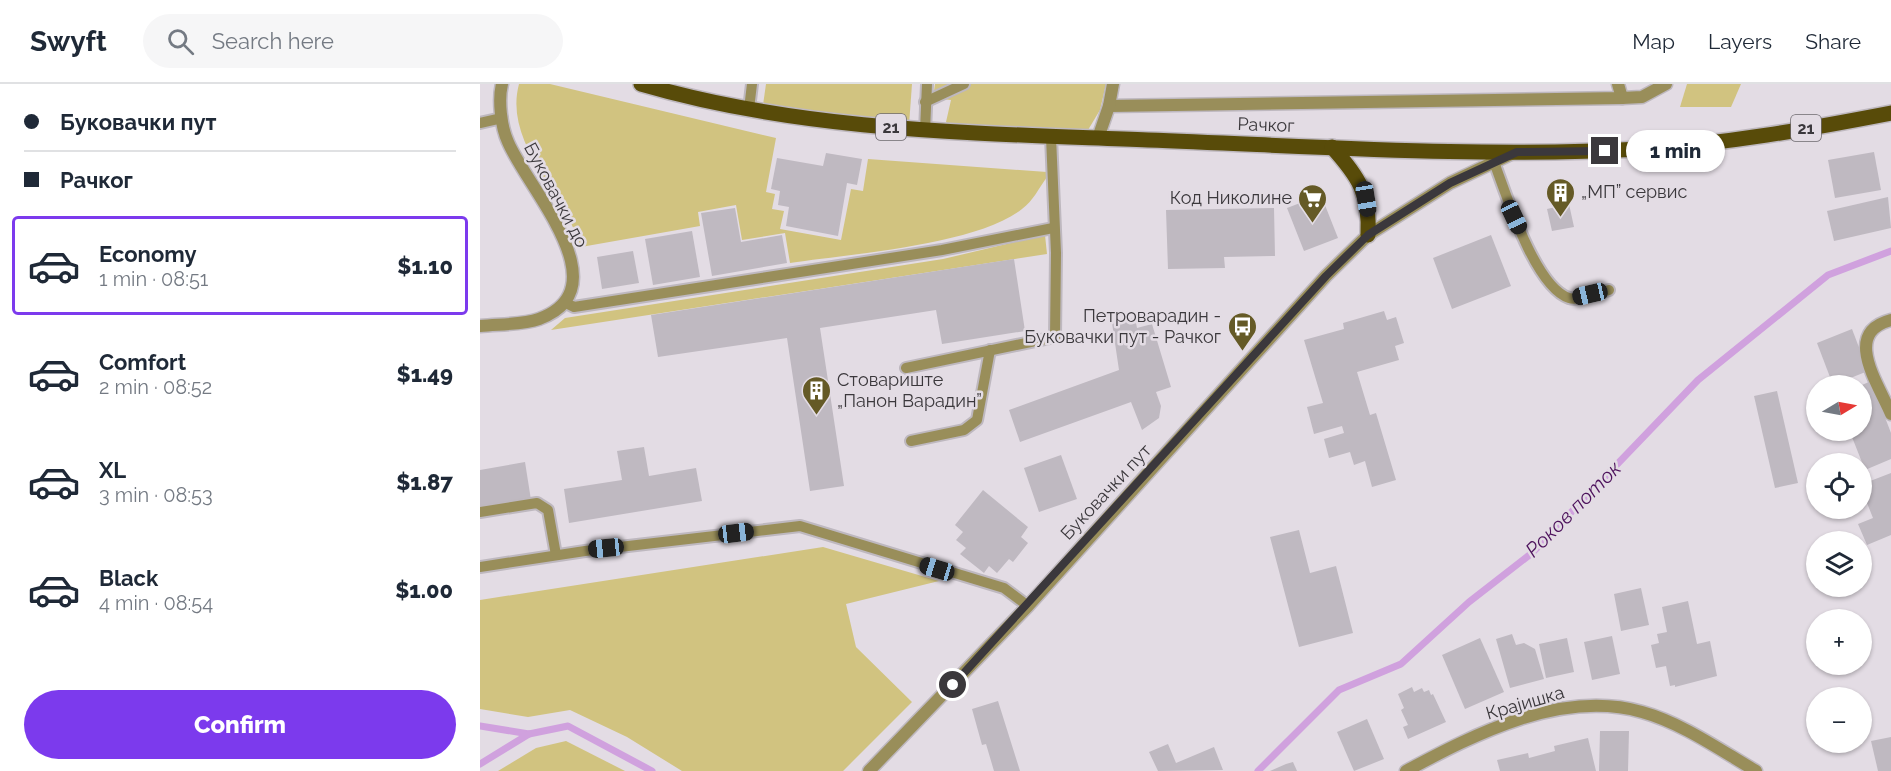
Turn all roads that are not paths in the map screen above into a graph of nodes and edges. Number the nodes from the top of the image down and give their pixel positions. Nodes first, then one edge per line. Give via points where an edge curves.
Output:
1 (502, 84) edge
2 (641, 84) edge
3 (752, 84) edge
4 (927, 84) edge
5 (964, 84) edge
6 (1113, 84) edge
7 (1618, 84) edge
8 (1666, 84) edge
9 (1622, 98) junction
10 (925, 102) junction
11 (1109, 106) junction
12 (749, 109) junction
13 (1891, 113) edge
14 (502, 118) junction
15 (480, 123) edge
16 (925, 130) junction
17 (1051, 137) junction
18 (1098, 138) junction
19 (1332, 147) junction
20 (1517, 152) junction
21 (1494, 162) junction
22 (1053, 228) junction
23 (1368, 235) junction
24 (1609, 290) dead end
25 (566, 303) junction
26 (1891, 320) edge
27 (480, 326) edge
28 (990, 350) junction
29 (906, 368) dead end
30 (1891, 414) edge
31 (911, 441) dead end
32 (480, 512) edge
33 (556, 555) junction
34 (480, 567) edge
35 (1028, 606) junction
36 (869, 771) edge
37 (1406, 771) edge
38 (1756, 771) edge

1 - 14 street, Буковачки до
2 - 12 main road, Рачког / 21
3 - 12 lane
4 - 10 lane
5 - 10 lane
6 - 11 street
7 - 9 street
8 - 9 street via 1642,97
9 - 11 street
10 - 16 lane
11 - 18 street
12 - 16 main road, Рачког / 21
13 - 20 main road, Рачког / 21 via 1678,146
14 - 15 lane
14 - 25 street, Буковачки до via 507,141 569,255 574,271 573,289
16 - 17 main road, Рачког / 21
17 - 18 main road, Рачког / 21
17 - 22 lane
18 - 19 main road, Рачког / 21
19 - 20 main road, Рачког / 21
19 - 23 main road via 1361,184 1369,217
20 - 21 street, Буковачки пут
21 - 23 street, Буковачки пут via 1450,183
21 - 24 lane via 1514,217 1545,278 1571,299
22 - 25 lane via 932,251 574,307
22 - 28 lane via 1055,337
23 - 35 street, Буковачки пут via 1326,276
25 - 27 street via 538,320
26 - 30 street via 1878,323 1864,343
28 - 29 lane
28 - 31 lane via 977,420 964,430
32 - 33 lane via 543,505 548,510
33 - 34 lane
33 - 35 lane via 801,526 1004,588
35 - 36 street, Буковачки пут
37 - 38 street, Крајишка via 1493,730 1561,709 1588,705 1642,712 1679,727

